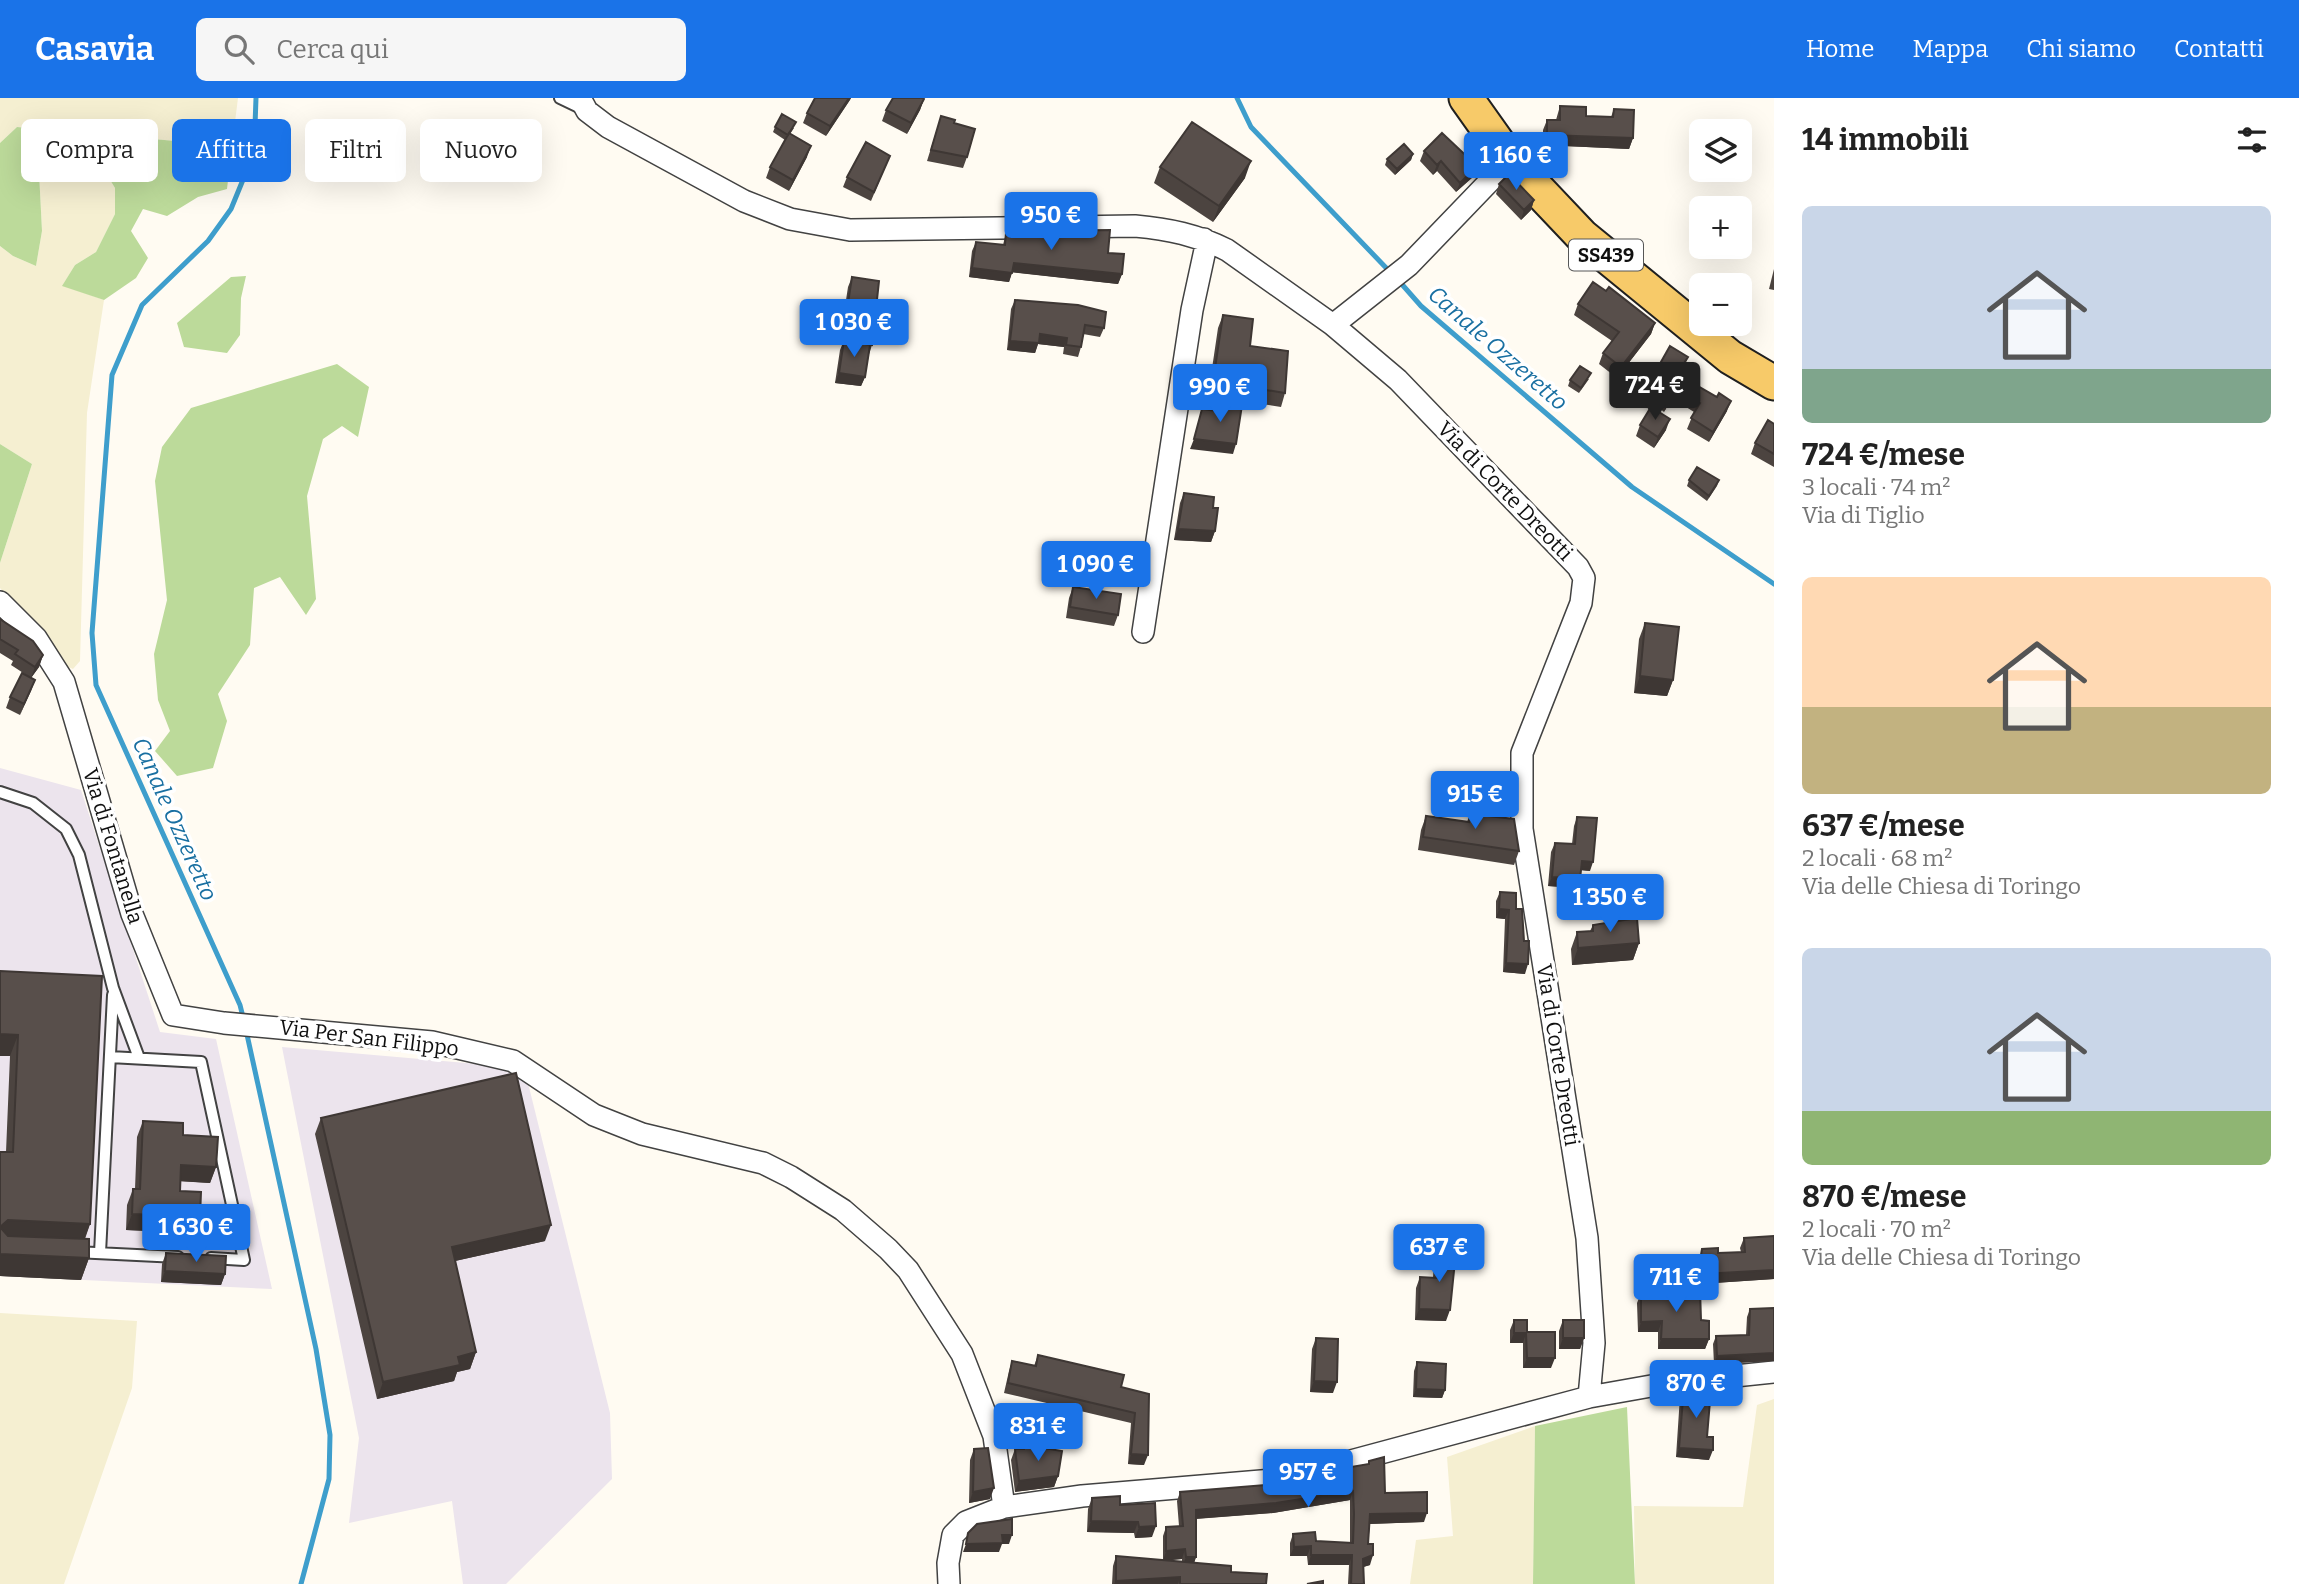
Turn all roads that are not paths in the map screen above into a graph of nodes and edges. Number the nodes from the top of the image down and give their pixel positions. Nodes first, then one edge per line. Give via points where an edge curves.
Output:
1 (560, 98) edge
2 (1465, 98) edge
3 (583, 104) edge
4 (1510, 160) junction
5 (1204, 239) junction
6 (1333, 325) junction
7 (1774, 383) edge
8 (0, 602) edge
9 (1143, 632) dead end
10 (0, 792) edge
11 (100, 988) edge
12 (113, 988) junction
13 (266, 1025) joint
14 (110, 1057) junction
15 (139, 1058) junction
16 (68, 1252) edge
17 (100, 1253) junction
18 (192, 1257) edge
19 (205, 1258) edge
20 (1774, 1373) edge
21 (1589, 1396) junction
22 (1004, 1507) junction
23 (949, 1584) edge

1 - 3 lane
2 - 4 main road, SS439
3 - 5 street via 608,127 744,201 790,219 850,230 1135,226
4 - 6 street via 1409,265
4 - 7 main road, SS439 via 1582,236 1730,357
5 - 6 street via 1227,250
5 - 9 street
6 - 21 street, Via di Corte Dreotti via 1398,380 1584,578 1581,603 1522,754 1522,829 1587,1238 1594,1343
8 - 13 street, Via di Fontanella via 36,638 64,682 132,914 168,1009 179,1017
10 - 12 lane via 33,803 66,829 79,855
11 - 12 lane
12 - 14 lane
12 - 15 lane
13 - 22 street, Via Per San Filippo via 432,1042 513,1061 594,1115 642,1134 762,1163 843,1210 908,1270 962,1354 993,1436
14 - 15 lane
14 - 17 lane
15 - 19 lane via 201,1062 244,1260
16 - 17 lane
17 - 18 lane
20 - 21 street
21 - 22 street via 1284,1479
22 - 23 street via 966,1522 953,1535

